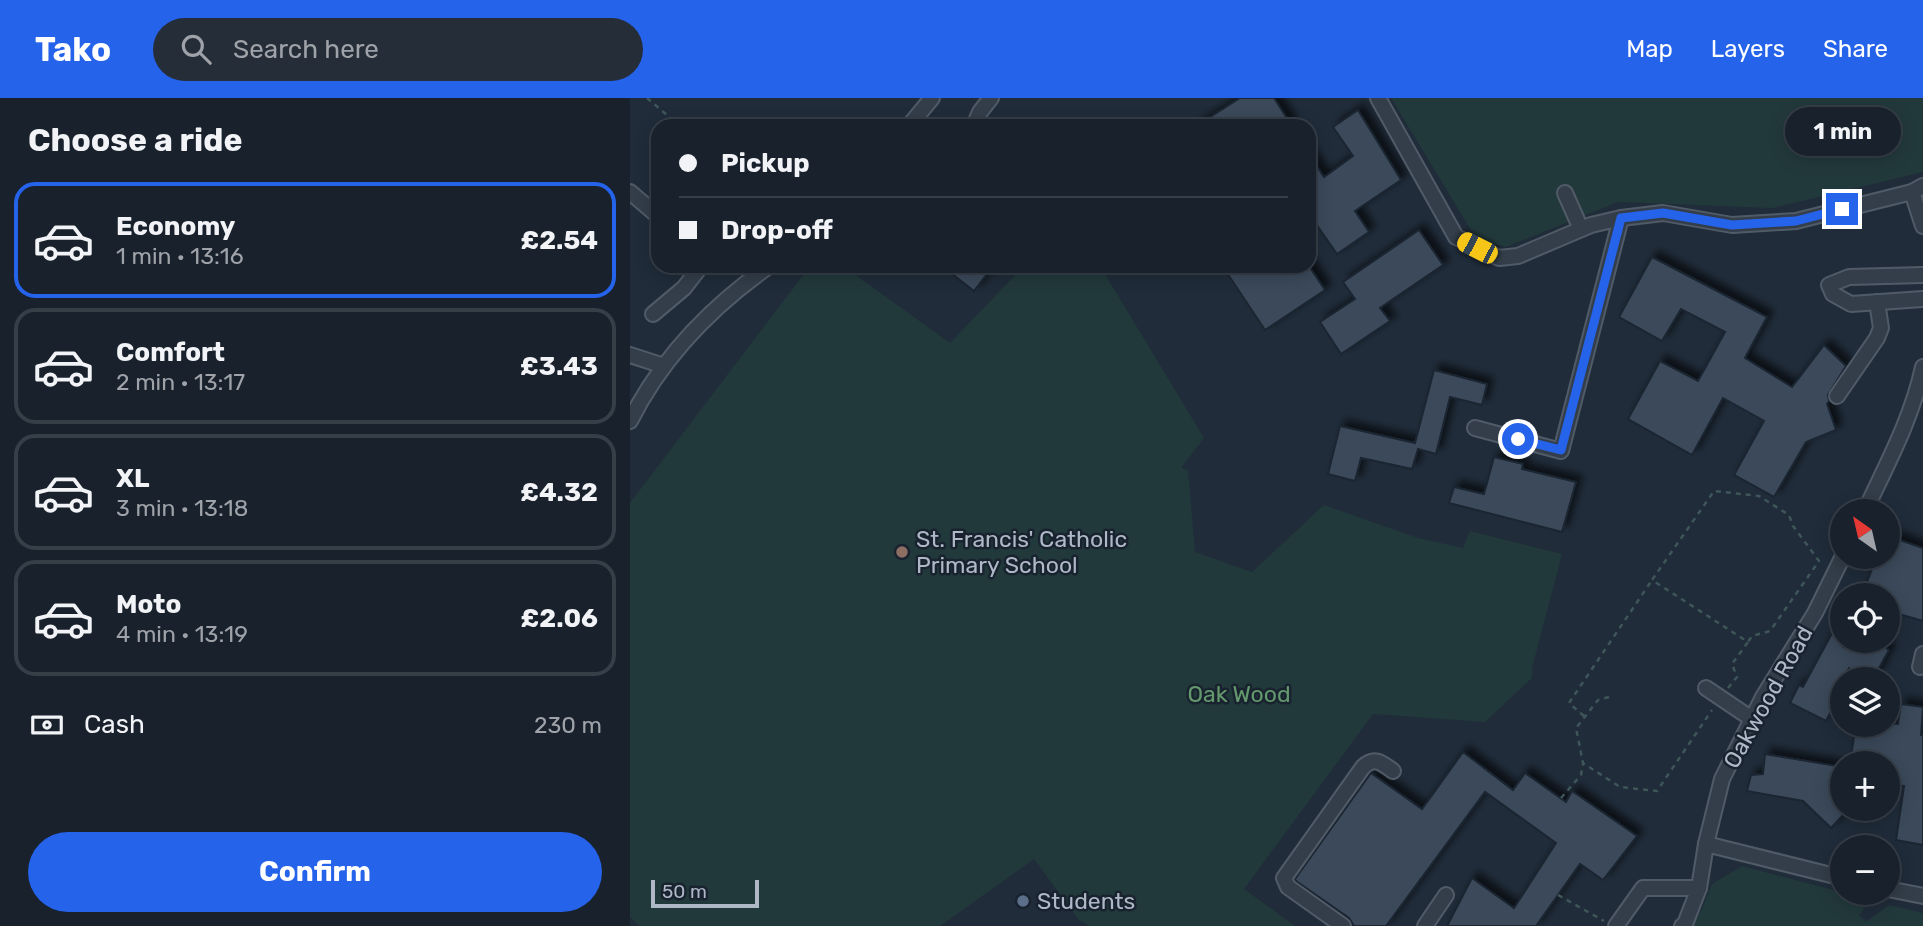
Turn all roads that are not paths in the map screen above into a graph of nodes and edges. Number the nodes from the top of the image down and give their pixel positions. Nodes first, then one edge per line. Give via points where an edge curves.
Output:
1 (932, 98) edge
2 (990, 98) edge
3 (1378, 98) edge
4 (915, 119) edge
5 (977, 119) edge
6 (1917, 189) edge
7 (630, 192) edge
8 (1565, 193) dead end
9 (651, 210) edge
10 (1621, 218) junction
11 (1923, 226) edge
12 (1581, 229) junction
13 (696, 273) edge
14 (760, 273) edge
15 (1923, 275) edge
16 (1923, 299) edge
17 (1877, 302) junction
18 (653, 314) dead end
19 (630, 355) edge
20 (664, 366) junction
21 (1923, 367) edge
22 (1837, 396) dead end
23 (630, 421) edge
24 (1475, 428) dead end
25 (1870, 499) edge
26 (1836, 569) edge
27 (1706, 688) dead end
28 (1752, 719) junction
29 (1393, 771) dead end
30 (1706, 844) junction
31 (1830, 875) edge
32 (1699, 888) junction
33 (1900, 891) edge
34 (1446, 895) dead end
35 (1923, 896) edge
36 (1343, 926) edge
37 (1425, 926) edge
38 (1614, 926) edge
39 (1682, 926) edge

1 - 4 street
2 - 5 street
3 - 12 street via 1456,237 1499,258 1518,256
6 - 10 street via 1796,221 1732,225 1663,213
6 - 11 street
7 - 9 street
8 - 12 street
10 - 12 street
10 - 24 street via 1561,450
13 - 18 street
14 - 20 street via 692,330
15 - 17 street via 1849,277 1829,285 1833,294 1851,304
16 - 17 street
17 - 22 street via 1881,328 1877,338
19 - 20 street
20 - 23 street
21 - 25 street via 1898,443
26 - 28 street, Oakwood Road
27 - 28 street
28 - 30 street, Oakwood Road via 1722,779
29 - 36 street via 1373,760 1363,766 1284,878 1288,887
30 - 31 street
30 - 32 street, Oakwood Road
32 - 38 street via 1643,888
32 - 39 street, Oakwood Road
33 - 35 street
34 - 37 street

